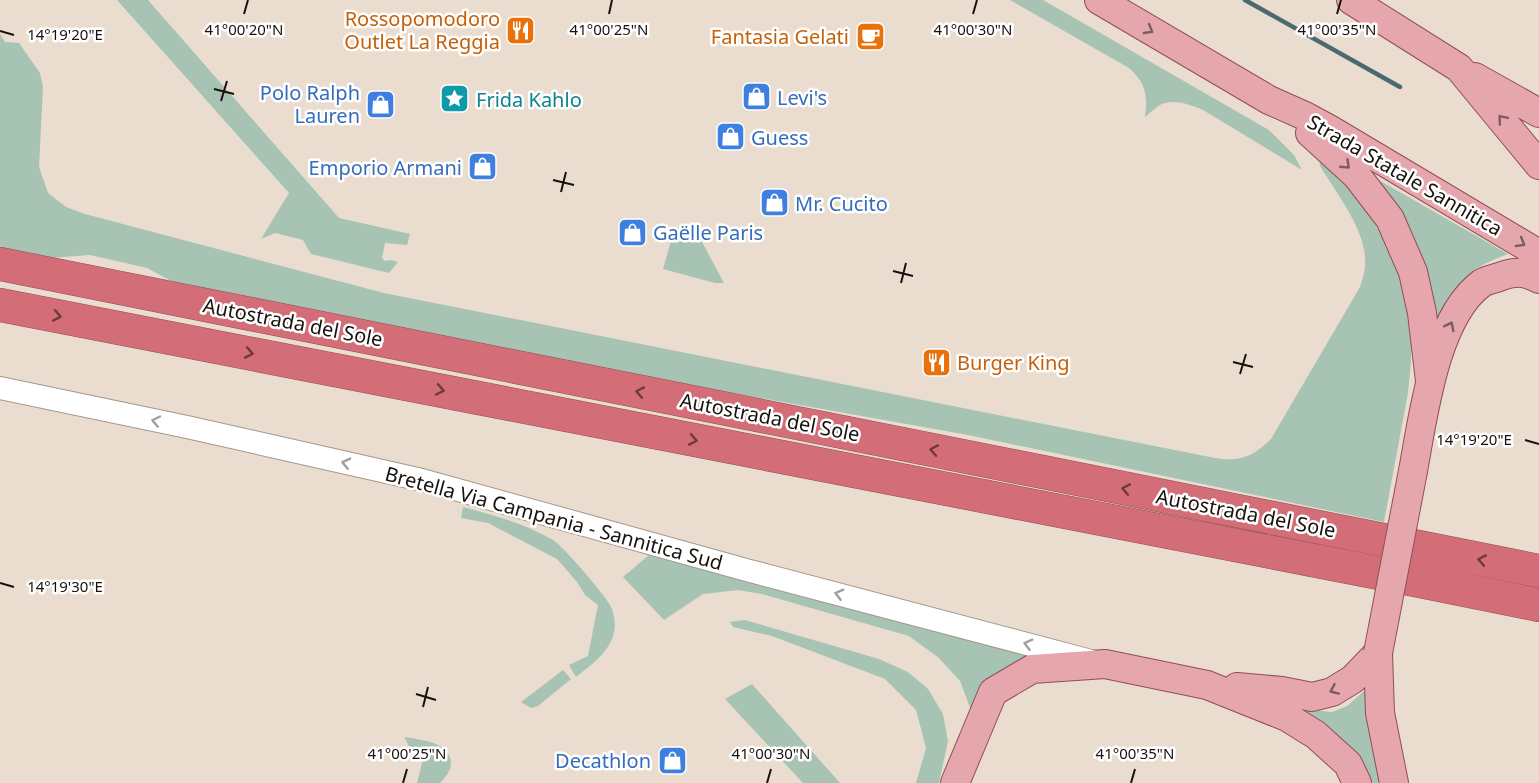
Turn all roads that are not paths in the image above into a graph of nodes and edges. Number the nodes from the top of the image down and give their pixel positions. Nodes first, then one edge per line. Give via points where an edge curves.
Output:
1 (1099, 0) edge
2 (1351, 0) edge
3 (1460, 68) junction
4 (1269, 100) junction
5 (1539, 113) edge
6 (1539, 165) edge
7 (1539, 254) edge
8 (0, 264) edge
9 (1539, 279) edge
10 (0, 305) edge
11 (1430, 381) junction
12 (0, 388) edge
13 (1539, 571) edge
14 (1539, 605) edge
15 (1378, 653) junction
16 (1104, 664) junction
17 (1207, 685) junction
18 (955, 783) edge
19 (1357, 783) edge
20 (1394, 783) edge

1 -> 4 main road, Strada Statale Sannitica
2 - 3 main road
3 - 5 main road
6 -> 3 main road
4 -> 7 main road, Strada Statale Sannitica via 1329,129
4 -> 11 main road, Strada Statale Sannitica via 1358,176 1390,219 1413,272
13 -> 8 highway, Autostrada del Sole
11 -> 9 main road, Strada Statale Sannitica via 1446,333 1463,302 1483,282 1514,272
10 -> 14 highway, Autostrada del Sole
11 - 15 main road, Strada Statale Sannitica, bridge
16 -> 12 street, Bretella Via Campania - Sannitica Sud via 422,480
15 -> 17 main road via 1353,679 1332,692 1312,697
15 - 20 main road, Strada Statale Sannitica via 1380,713
16 - 17 main road
16 - 18 main road via 1032,669 993,692
17 - 19 main road via 1287,717 1317,735 1348,765

